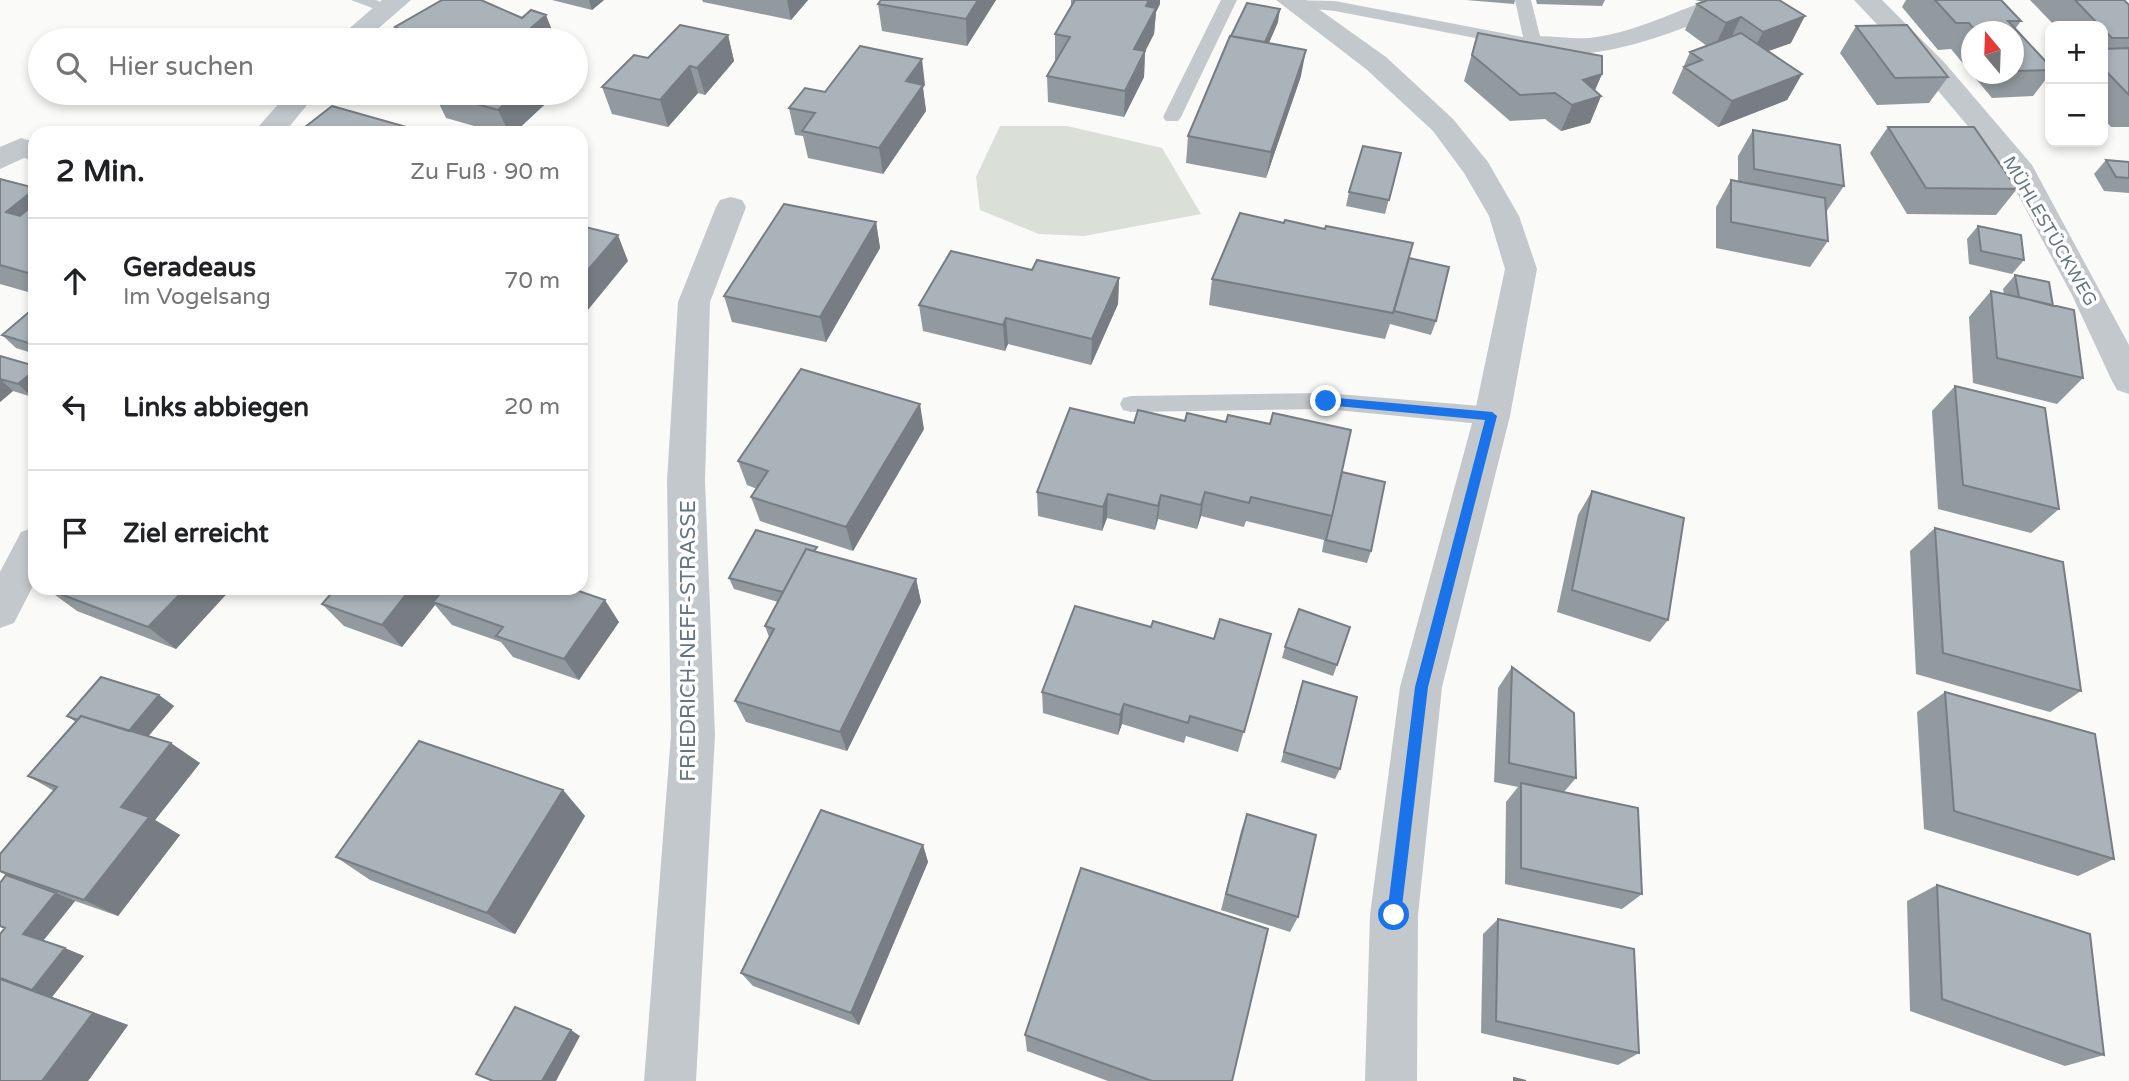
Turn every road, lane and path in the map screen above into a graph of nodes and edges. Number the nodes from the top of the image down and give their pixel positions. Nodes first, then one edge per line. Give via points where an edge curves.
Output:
1 (359, 0) edge
2 (1229, 0) edge
3 (1523, 0) edge
4 (1650, 0) edge
5 (1734, 0) edge
6 (1867, 0) edge
7 (1290, 1) edge
8 (393, 4) edge
9 (364, 28) edge
10 (1621, 40) junction
11 (1533, 44) junction
12 (292, 105) edge
13 (1172, 117) dead end
14 (274, 126) edge
15 (28, 149) edge
16 (0, 160) edge
17 (731, 207) dead end
18 (2129, 382) edge
19 (1131, 404) dead end
20 (1492, 416) junction
21 (28, 557) edge
22 (0, 611) edge
23 (670, 1081) edge
24 (1391, 1081) edge

1 - 8 lane
2 - 13 lane
3 - 11 lane
4 - 10 street
5 - 10 street
6 - 18 street, MÜHLESTÜCKWEG via 1934,68 2017,165
7 - 11 lane
7 - 20 street via 1376,63 1443,125 1477,169 1504,216 1521,269
8 - 9 street
10 - 11 street via 1588,46
12 - 14 street
15 - 16 street via 22,146
17 - 23 street, FRIEDRICH-NEFF-STRASSE via 694,302 686,481 693,736
19 - 20 lane via 1326,401
20 - 24 street via 1422,687 1394,915
21 - 22 street

